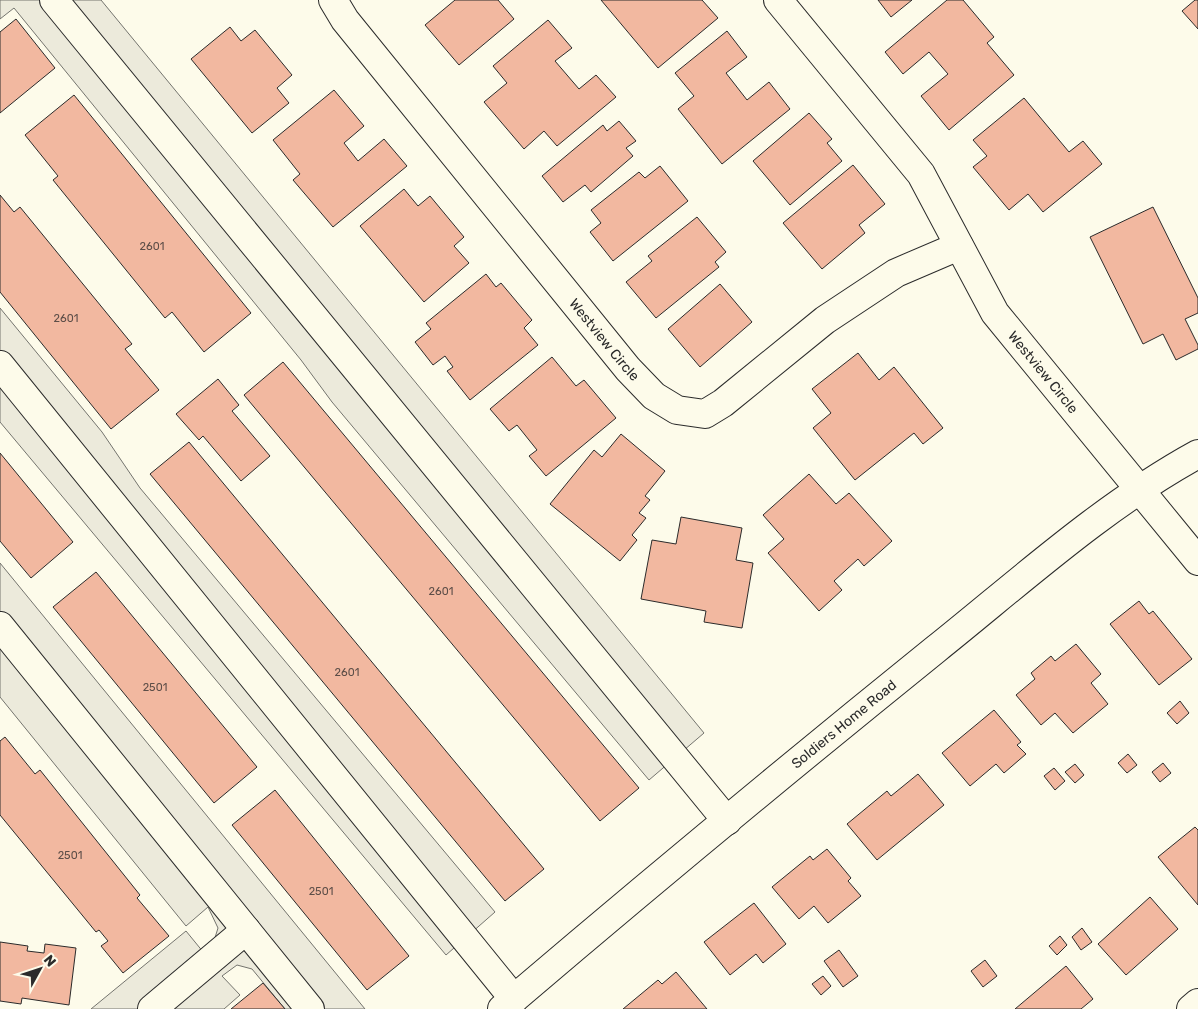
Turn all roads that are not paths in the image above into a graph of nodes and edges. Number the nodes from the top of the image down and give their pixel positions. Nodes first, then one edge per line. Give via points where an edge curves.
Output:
1 (54, 0) edge
2 (333, 0) edge
3 (778, 0) edge
4 (959, 246) junction
5 (0, 366) edge
6 (1198, 454) edge
7 (1138, 489) junction
8 (1198, 561) edge
9 (0, 626) edge
10 (728, 821) junction
11 (246, 930) junction
12 (1198, 1003) edge
13 (508, 1004) edge
14 (152, 1009) edge
15 (310, 1009) edge
16 (1191, 1009) edge

1 - 10 street
2 - 4 street, Westview Circle via 345,20 628,369 654,396 677,410 705,414 825,320 896,273
3 - 4 street, Westview Circle via 921,174
4 - 7 street, Westview Circle via 995,312
5 - 13 street
6 - 7 street, Soldiers Home Road
7 - 8 street, Westview Circle
7 - 10 street, Soldiers Home Road via 888,688
9 - 11 street
10 - 13 street, Soldiers Home Road
11 - 14 street
11 - 15 street
12 - 16 street

